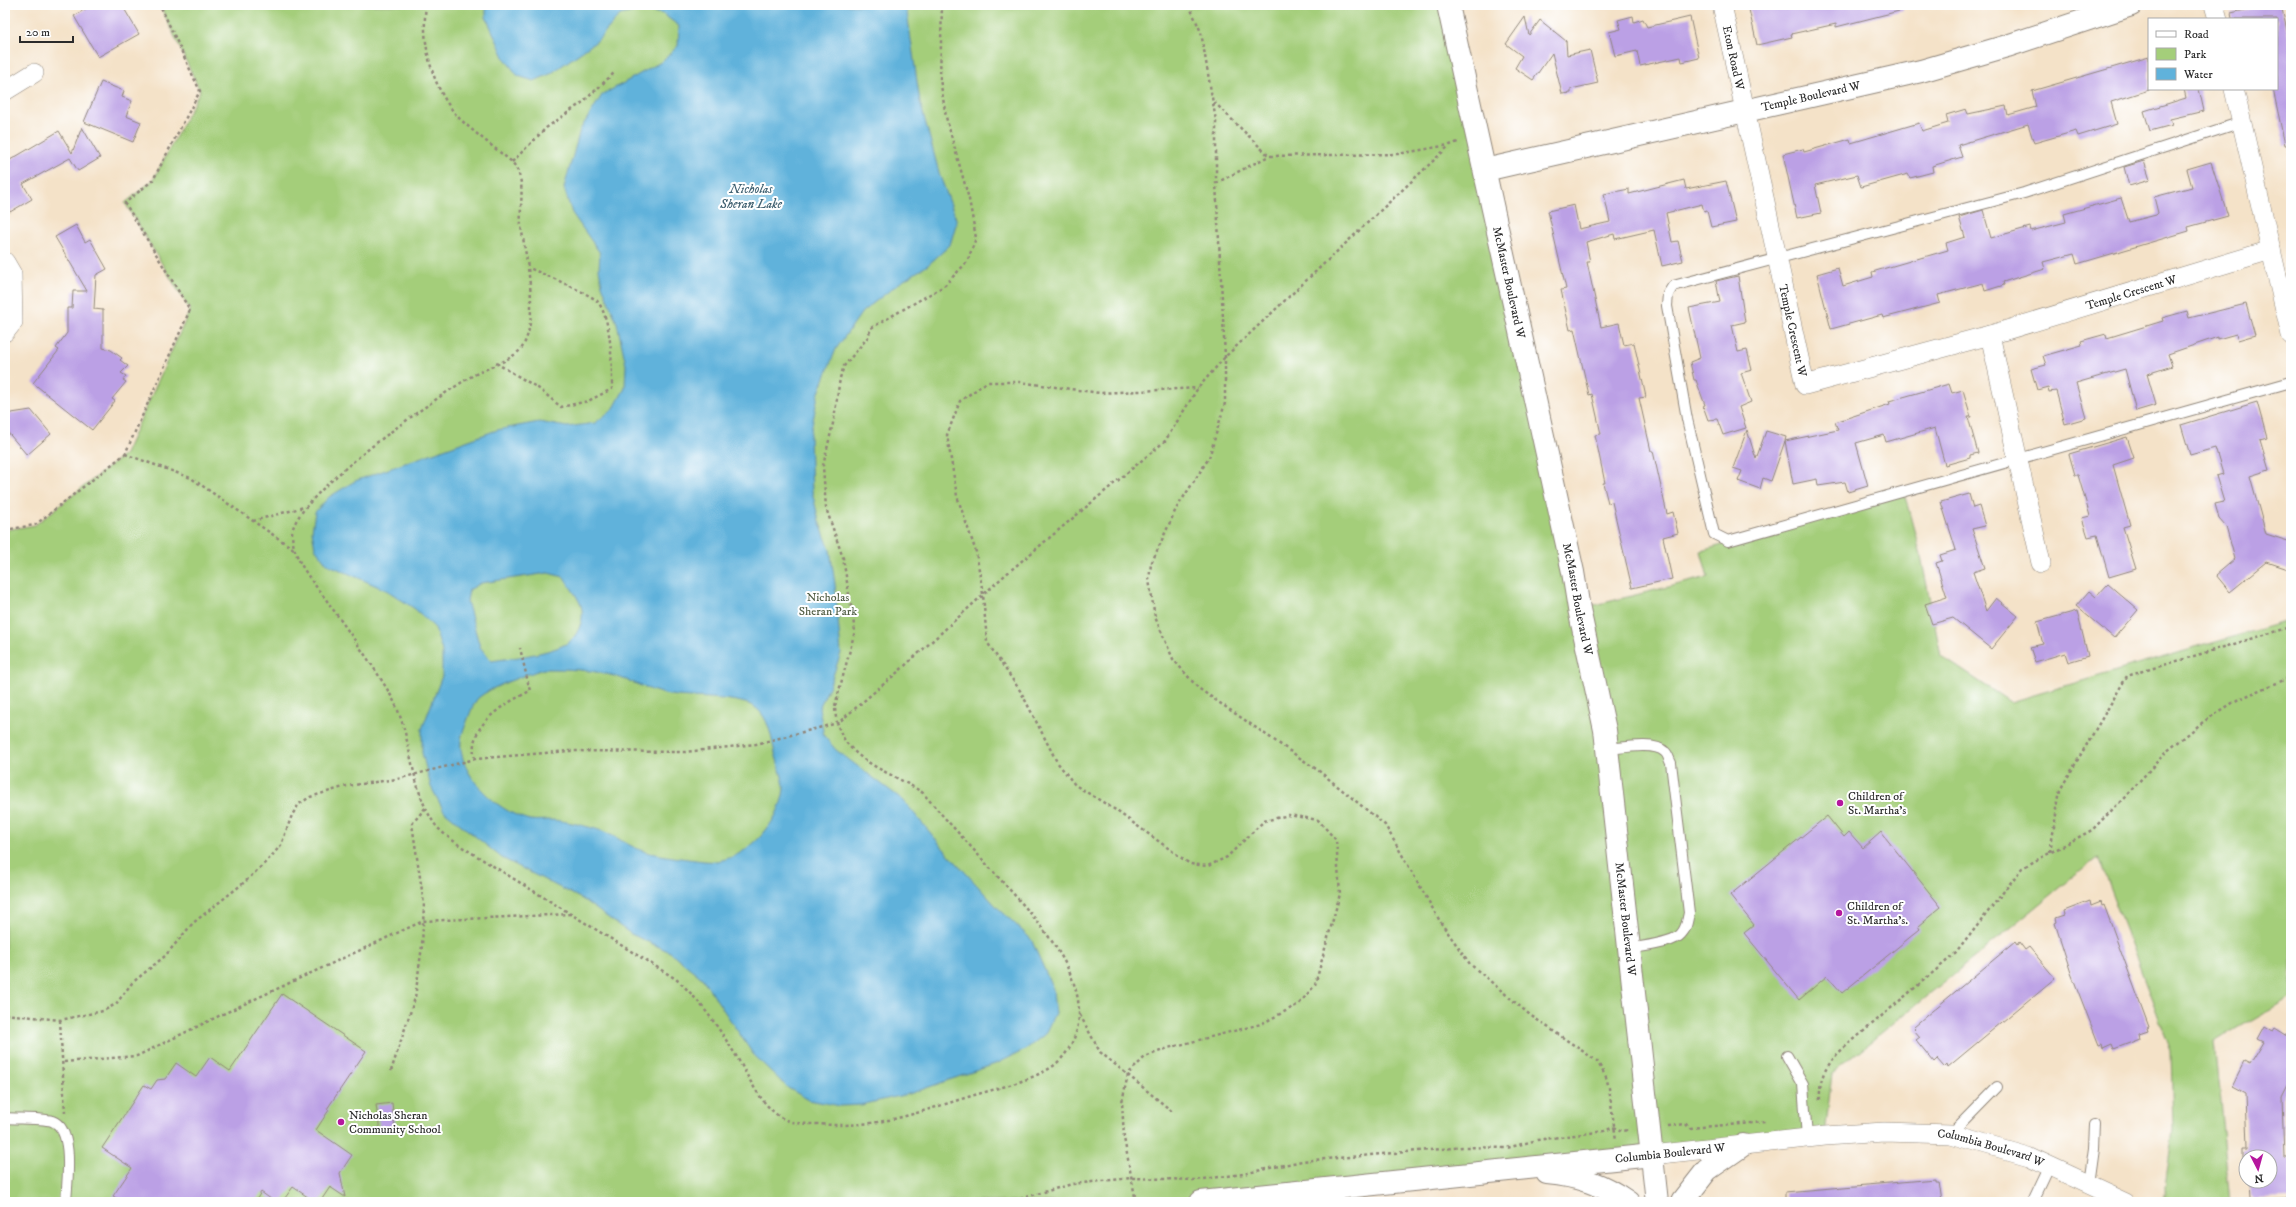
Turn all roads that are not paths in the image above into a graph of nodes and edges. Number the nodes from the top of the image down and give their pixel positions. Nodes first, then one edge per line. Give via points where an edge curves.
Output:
1 (1448, 5) edge
2 (1722, 5) edge
3 (2131, 5) edge
4 (2214, 5) edge
5 (2218, 18) edge
6 (34, 73) dead end
7 (2234, 90) edge
8 (5, 91) edge
9 (1745, 111) junction
10 (2242, 122) junction
11 (1485, 170) junction
12 (2271, 250) junction
13 (1778, 259) junction
14 (5, 262) edge
15 (5, 332) edge
16 (1990, 335) junction
17 (2291, 335) edge
18 (2291, 382) edge
19 (2018, 458) junction
20 (2041, 563) dead end
21 (1607, 749) junction
22 (1630, 949) junction
23 (1787, 1056) dead end
24 (1997, 1087) dead end
25 (5, 1118) edge
26 (2095, 1125) dead end
27 (1807, 1129) junction
28 (1951, 1134) junction
29 (1743, 1145) junction
30 (1652, 1155) junction
31 (2050, 1166) junction
32 (1518, 1170) junction
33 (2089, 1184) junction
34 (66, 1202) edge
35 (1201, 1202) edge
36 (1628, 1202) edge
37 (1657, 1202) edge
38 (1682, 1202) edge
39 (2033, 1202) edge
40 (2127, 1202) edge

1 - 11 street, McMaster Boulevard W
2 - 9 street, Eton Road W
3 - 9 street, Temple Boulevard W via 1921,71
4 - 5 street
6 - 8 street
7 - 10 street
9 - 11 street, Temple Boulevard W
9 - 13 street, Temple Crescent W
10 - 12 street
10 - 13 lane via 2024,193
11 - 21 street, McMaster Boulevard W via 1573,572
12 - 16 street, Temple Crescent W
12 - 17 street
13 - 16 street, Temple Crescent W via 1805,385
13 - 19 lane via 1690,280 1673,286 1668,294 1667,306 1686,420 1714,534 1728,541
14 - 15 street via 12,274 13,322
16 - 19 street
18 - 19 lane
19 - 20 street
21 - 22 street, McMaster Boulevard W
21 - 22 lane via 1655,747 1665,752 1671,763 1688,905 1686,927 1680,936
22 - 30 street, McMaster Boulevard W
23 - 27 lane via 1803,1084
24 - 28 lane
25 - 34 lane via 52,1121 65,1133 68,1152
26 - 33 lane
27 - 28 street, Columbia Boulevard W
27 - 29 street, Columbia Boulevard W
28 - 31 street, Columbia Boulevard W via 2028,1156
29 - 30 street, Columbia Boulevard W
29 - 38 street via 1707,1170
30 - 32 street, Columbia Boulevard W
30 - 37 street, McMaster Boulevard W
31 - 33 street, Columbia Boulevard W
31 - 39 lane
32 - 35 street, Columbia Boulevard W
32 - 36 street via 1565,1175 1607,1187
33 - 40 street, Columbia Boulevard W

